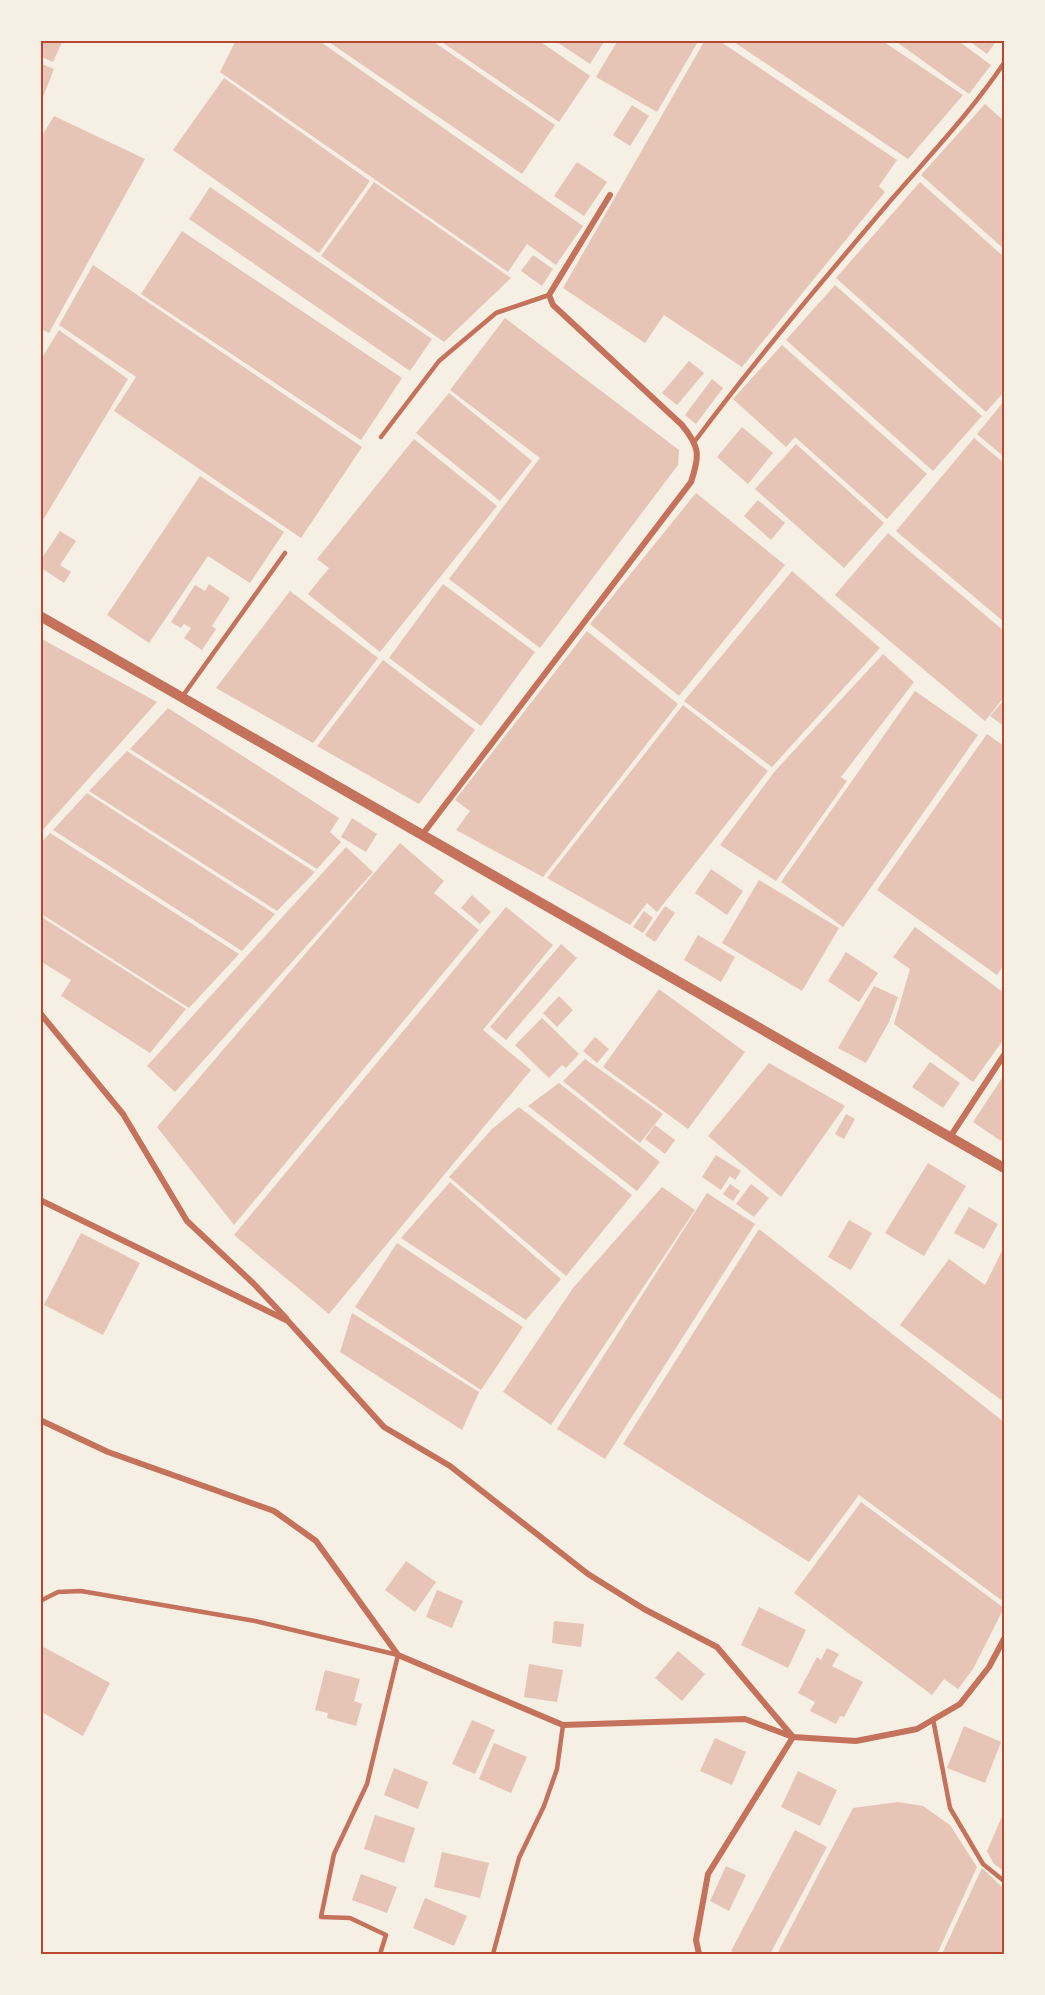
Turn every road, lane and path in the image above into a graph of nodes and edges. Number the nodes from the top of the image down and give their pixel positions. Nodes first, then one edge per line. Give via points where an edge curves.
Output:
1 (1005, 63) edge
2 (610, 195) dead end
3 (549, 296) junction
4 (381, 438) dead end
5 (695, 441) junction
6 (285, 552) dead end
7 (40, 616) edge
8 (182, 697) junction
9 (422, 835) junction
10 (40, 1013) edge
11 (1005, 1055) edge
12 (950, 1137) junction
13 (1005, 1168) edge
14 (40, 1200) edge
15 (288, 1321) junction
16 (40, 1420) edge
17 (40, 1601) edge
18 (1005, 1639) edge
19 (398, 1655) junction
20 (933, 1719) junction
21 (563, 1725) junction
22 (793, 1737) junction
23 (1005, 1881) edge
24 (380, 1954) edge
25 (494, 1954) edge
26 (699, 1954) edge

1 - 5 lane via 981,97 746,373
2 - 3 street
3 - 4 lane via 496,313 439,361
3 - 5 street via 553,305
5 - 9 street via 699,460 691,482
6 - 8 lane
7 - 8 street
8 - 9 street
9 - 12 street
10 - 15 street via 123,1114 187,1221
11 - 12 street
12 - 13 street
14 - 15 street
15 - 22 street via 384,1427 450,1466 588,1574 717,1647
16 - 19 street via 108,1452 274,1511 316,1541
17 - 19 lane via 57,1592 81,1591 255,1621
18 - 20 street via 960,1704
19 - 21 street
19 - 24 lane via 367,1784 334,1854 321,1917 350,1918 386,1935
20 - 22 street via 917,1729 856,1741
20 - 23 lane via 950,1808 983,1864
21 - 22 street via 745,1719
21 - 25 lane via 557,1769 519,1858
22 - 26 street via 708,1874 696,1940

